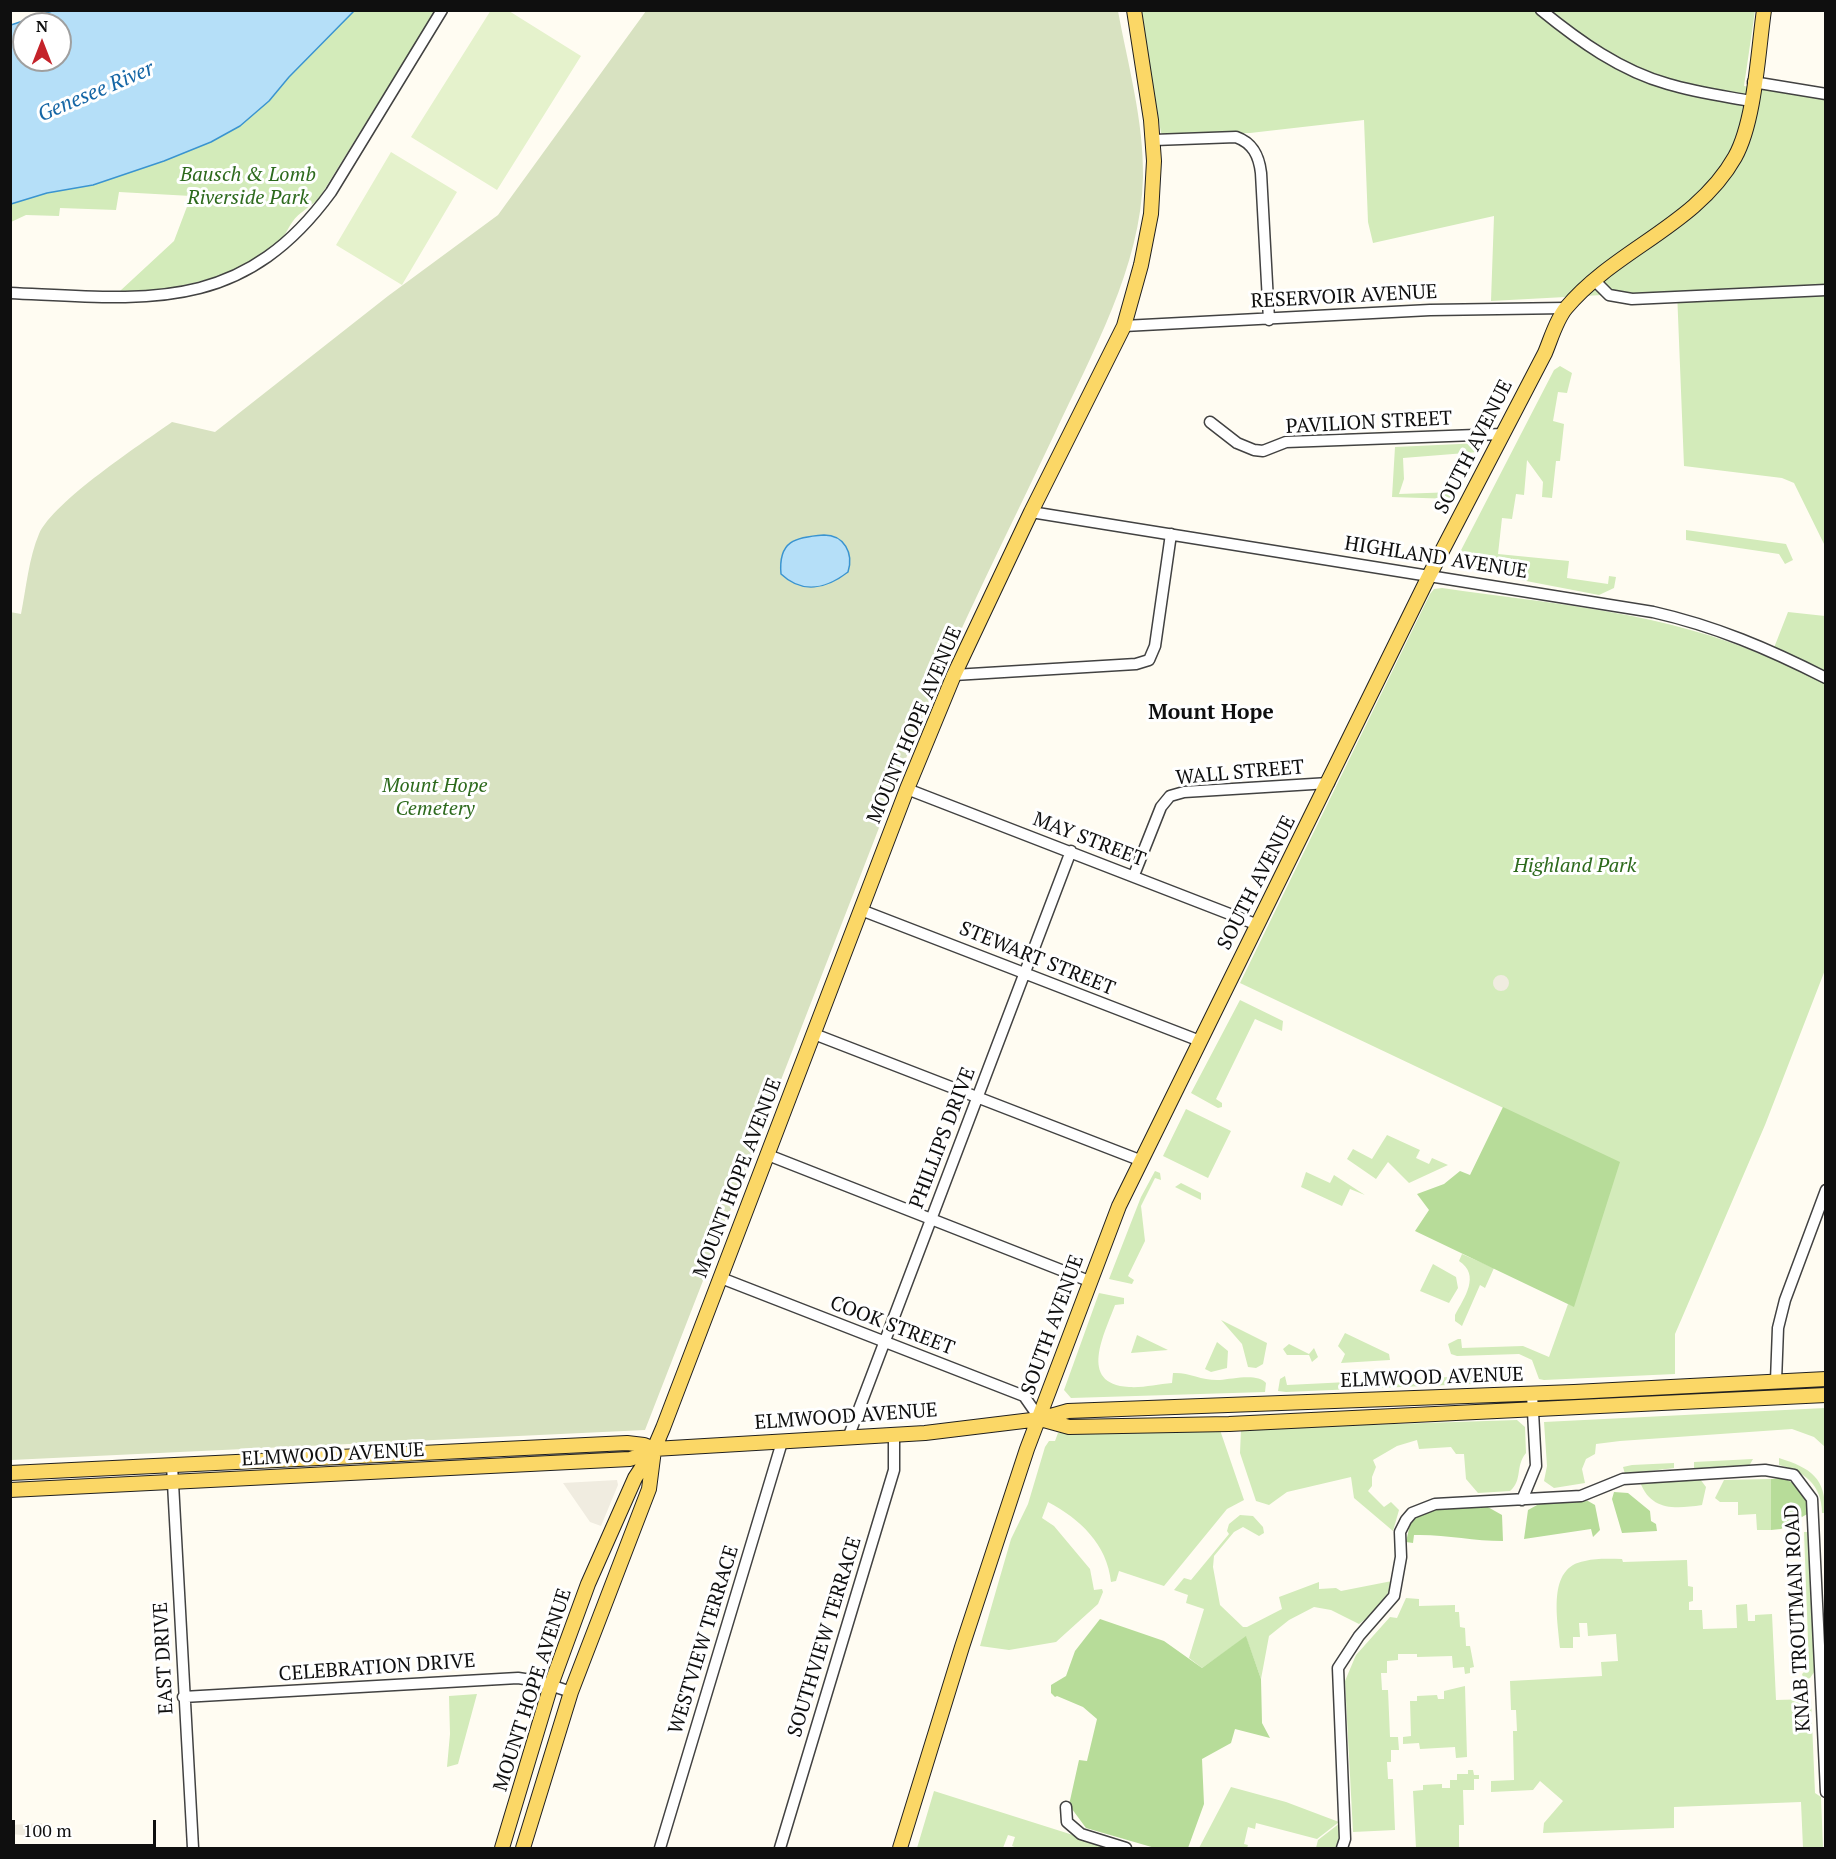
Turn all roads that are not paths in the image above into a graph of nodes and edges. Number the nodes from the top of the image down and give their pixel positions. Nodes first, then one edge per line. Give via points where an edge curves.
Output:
1 (442, 10) edge
2 (1134, 10) edge
3 (1541, 10) edge
4 (1764, 10) edge
5 (1754, 82) junction
6 (1826, 94) edge
7 (1750, 101) junction
8 (1154, 140) junction
9 (1595, 281) junction
10 (1826, 290) edge
11 (10, 293) edge
12 (1566, 308) junction
13 (1269, 320) junction
14 (1124, 326) junction
15 (1210, 422) dead end
16 (1503, 434) junction
17 (1030, 512) junction
18 (1171, 534) junction
19 (1430, 574) junction
20 (954, 675) junction
21 (1826, 678) edge
22 (1329, 783) junction
23 (907, 789) junction
24 (1071, 851) junction
25 (1134, 875) junction
26 (861, 910) junction
27 (1258, 925) junction
28 (1025, 973) junction
29 (814, 1034) junction
30 (1200, 1041) junction
31 (978, 1097) junction
32 (768, 1155) junction
33 (1142, 1161) junction
34 (1826, 1190) edge
35 (931, 1220) junction
36 (721, 1278) junction
37 (1089, 1281) junction
38 (884, 1342) junction
39 (1826, 1379) edge
40 (1776, 1382) junction
41 (1532, 1394) junction
42 (1826, 1395) edge
43 (1533, 1411) junction
44 (1040, 1419) junction
45 (894, 1435) junction
46 (848, 1438) junction
47 (782, 1442) junction
48 (654, 1449) junction
49 (171, 1465) junction
50 (10, 1473) edge
51 (172, 1482) junction
52 (10, 1490) edge
53 (1522, 1500) junction
54 (551, 1685) junction
55 (571, 1692) junction
56 (183, 1697) junction
57 (1826, 1791) edge
58 (1065, 1807) dead end
59 (193, 1848) edge
60 (502, 1848) edge
61 (523, 1848) edge
62 (660, 1848) edge
63 (780, 1848) edge
64 (900, 1848) edge
65 (1126, 1848) edge
66 (1342, 1848) edge

1 - 11 street via 331,192 312,218 264,259 215,284 172,295 127,298
2 - 8 main road, MOUNT HOPE AVENUE
3 - 7 street via 1585,44 1648,77
4 - 5 main road, SOUTH AVENUE
5 - 6 street
5 - 7 main road, SOUTH AVENUE
7 - 9 main road, SOUTH AVENUE via 1736,155 1708,194
8 - 13 street via 1236,137 1257,154
8 - 14 main road, MOUNT HOPE AVENUE via 1151,214
9 - 10 street via 1609,295 1632,299
9 - 12 main road, SOUTH AVENUE
12 - 13 street, RESERVOIR AVENUE via 1430,310
12 - 16 main road, SOUTH AVENUE
13 - 14 street, RESERVOIR AVENUE
14 - 17 main road, MOUNT HOPE AVENUE
15 - 16 street, PAVILION STREET via 1246,447 1263,451 1287,442
16 - 19 main road, SOUTH AVENUE
17 - 18 street, HIGHLAND AVENUE
17 - 20 main road, MOUNT HOPE AVENUE
18 - 19 street, HIGHLAND AVENUE
18 - 20 street via 1155,646 1149,660
19 - 21 street, HIGHLAND AVENUE via 1684,619 1773,651
19 - 22 main road, SOUTH AVENUE
20 - 23 main road, MOUNT HOPE AVENUE
22 - 25 street, WALL STREET via 1170,796 1161,807
22 - 27 main road, SOUTH AVENUE
23 - 24 street, MAY STREET
23 - 26 main road, MOUNT HOPE AVENUE
24 - 25 street, MAY STREET
24 - 28 street, PHILLIPS DRIVE
25 - 27 street, MAY STREET
26 - 28 street, STEWART STREET
26 - 29 main road, MOUNT HOPE AVENUE
27 - 30 main road, SOUTH AVENUE
28 - 30 street, STEWART STREET
28 - 31 street, PHILLIPS DRIVE
29 - 31 street
29 - 32 main road, MOUNT HOPE AVENUE
30 - 33 main road, SOUTH AVENUE
31 - 33 street
31 - 35 street, PHILLIPS DRIVE
32 - 35 street
32 - 36 main road, MOUNT HOPE AVENUE
33 - 37 main road, SOUTH AVENUE
34 - 40 street via 1785,1300 1778,1328
35 - 37 street
35 - 38 street, PHILLIPS DRIVE
36 - 38 street, COOK STREET
36 - 48 main road, MOUNT HOPE AVENUE
37 - 44 main road, SOUTH AVENUE
38 - 44 street, COOK STREET via 1024,1396
38 - 46 street, PHILLIPS DRIVE
39 - 40 main road, ELMWOOD AVENUE
40 - 41 main road, ELMWOOD AVENUE
41 - 43 street
41 - 44 main road, ELMWOOD AVENUE via 1068,1411
42 - 43 main road, ELMWOOD AVENUE
43 - 44 main road, ELMWOOD AVENUE via 1069,1427
43 - 53 street via 1536,1466
44 - 45 main road, ELMWOOD AVENUE
44 - 64 main road, SOUTH AVENUE via 998,1534
45 - 46 main road, ELMWOOD AVENUE
45 - 63 street, SOUTHVIEW TERRACE via 894,1470
46 - 47 main road, ELMWOOD AVENUE
47 - 48 main road, ELMWOOD AVENUE
47 - 62 street, WESTVIEW TERRACE
48 - 49 main road, ELMWOOD AVENUE via 627,1443
48 - 51 main road, ELMWOOD AVENUE via 630,1460
48 - 54 main road, MOUNT HOPE AVENUE via 635,1478 588,1584
48 - 55 main road, MOUNT HOPE AVENUE via 651,1483
49 - 50 main road, ELMWOOD AVENUE
49 - 51 street, EAST DRIVE
51 - 52 main road, ELMWOOD AVENUE
51 - 56 street, EAST DRIVE
53 - 57 street, KNAB TROUTMAN ROAD via 1581,1497 1623,1479 1765,1470 1794,1475 1812,1499
53 - 66 street, KNAB TROUTMAN ROAD via 1434,1504 1412,1513 1406,1520 1400,1532 1401,1557 1394,1596 1359,1636 1338,1668 1345,1839
54 - 55 street, CELEBRATION DRIVE
54 - 56 street, CELEBRATION DRIVE via 498,1678
54 - 60 main road, MOUNT HOPE AVENUE
55 - 61 main road, MOUNT HOPE AVENUE
56 - 59 street, EAST DRIVE
58 - 65 street via 1067,1822 1081,1834

